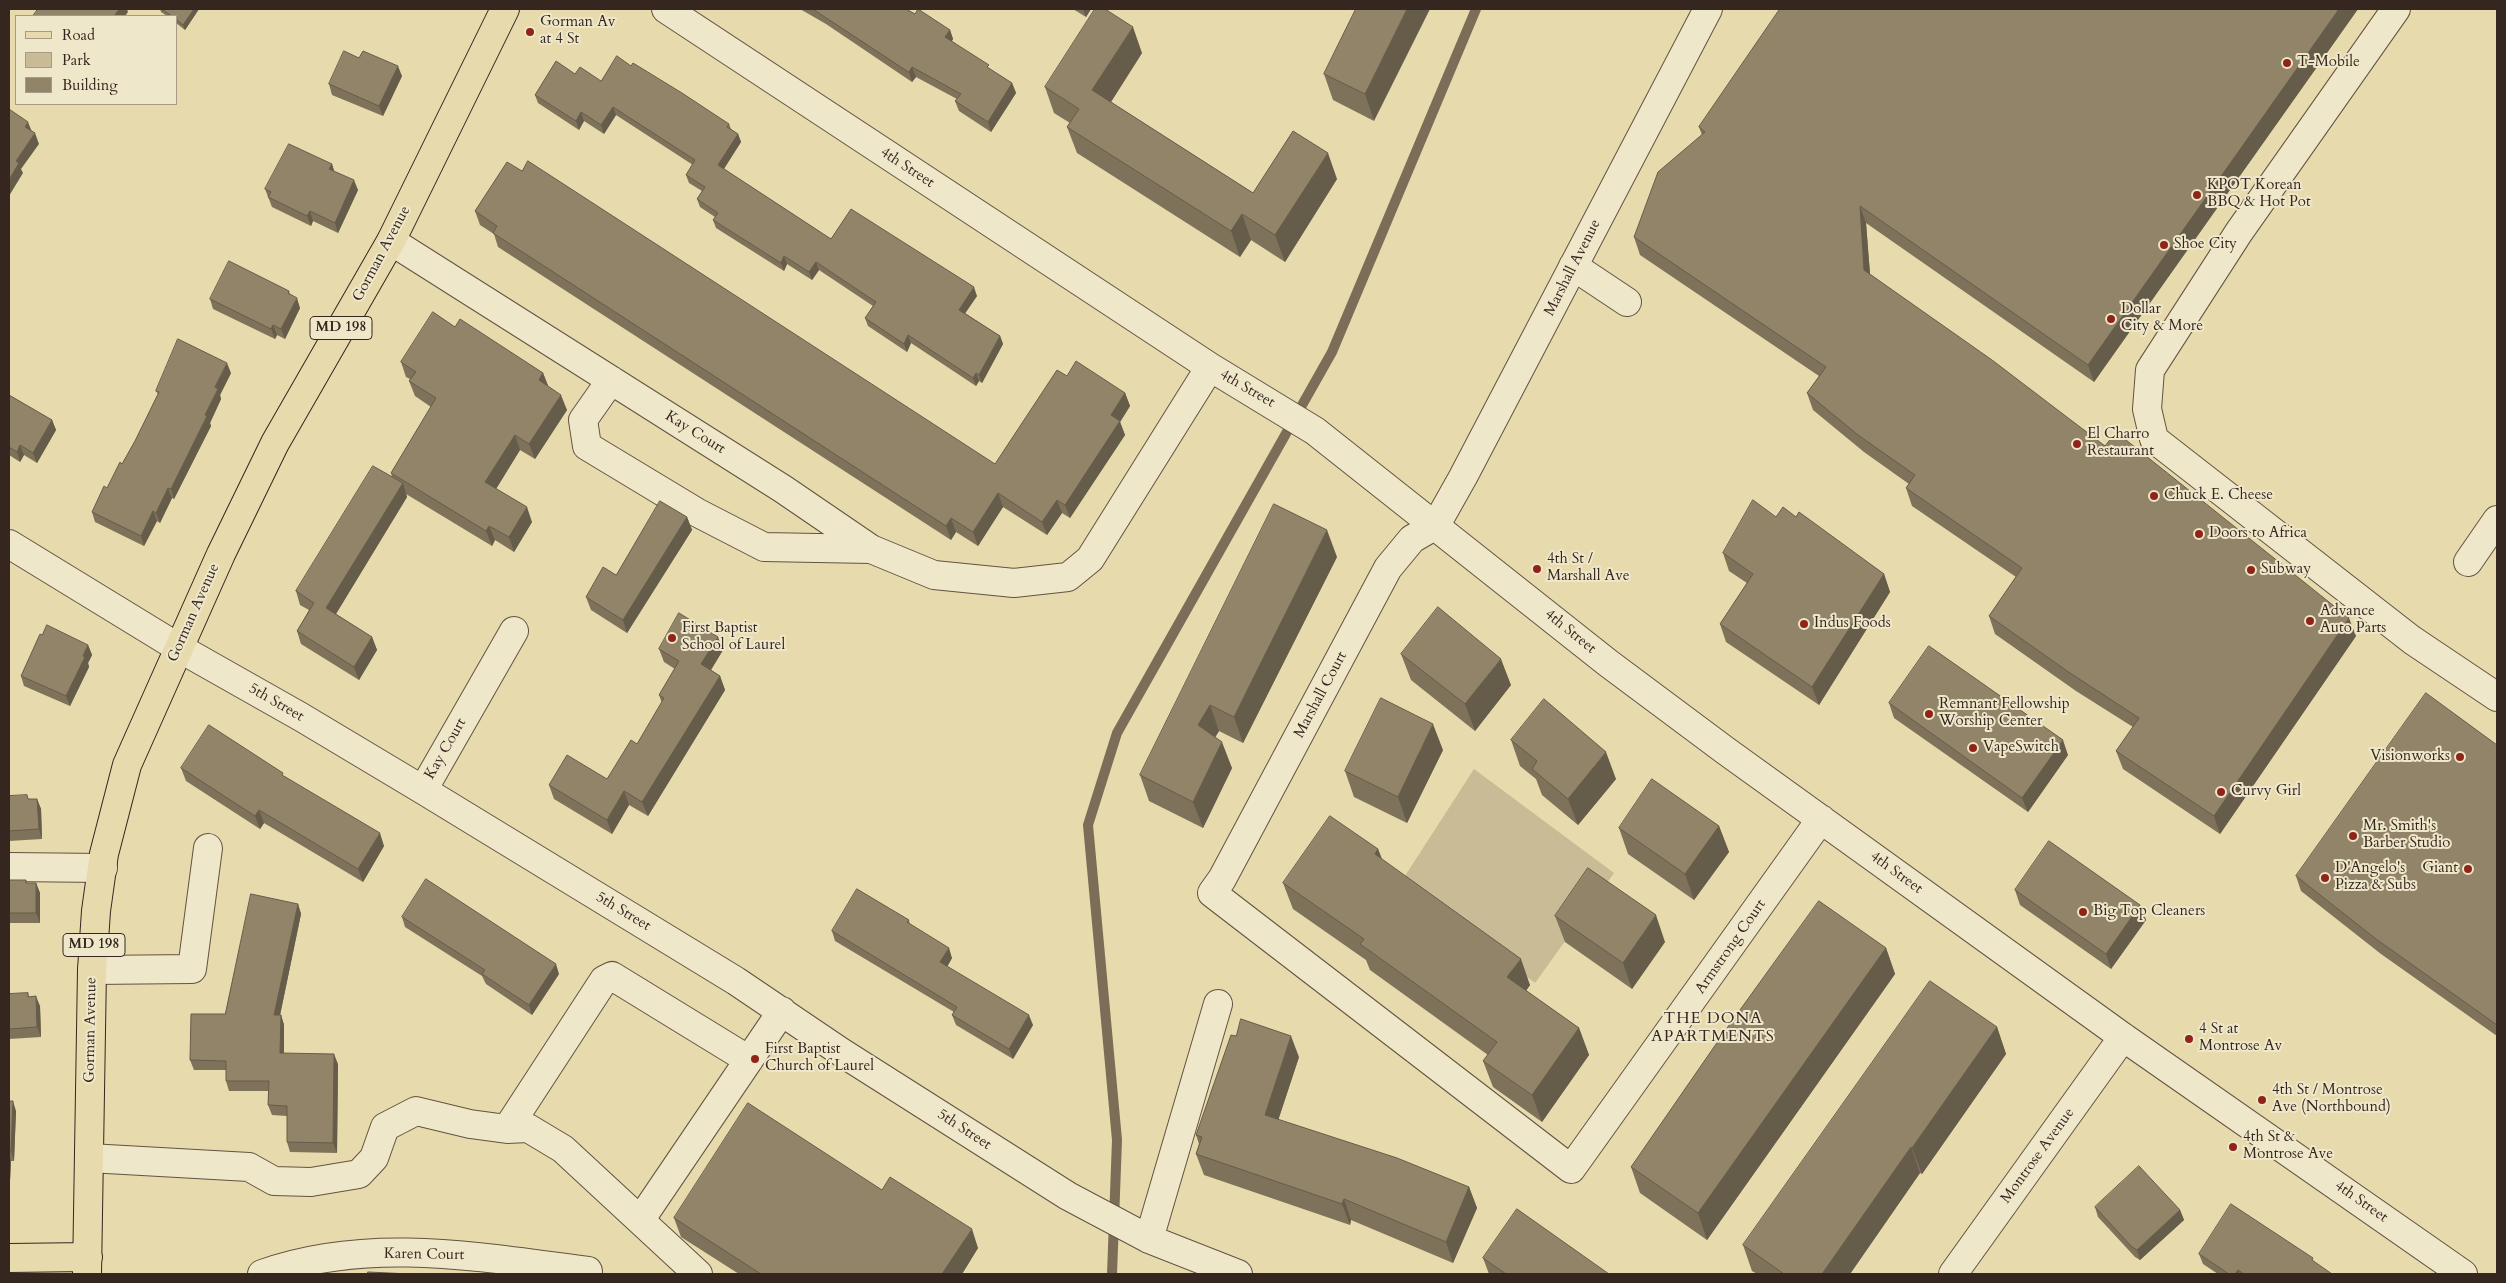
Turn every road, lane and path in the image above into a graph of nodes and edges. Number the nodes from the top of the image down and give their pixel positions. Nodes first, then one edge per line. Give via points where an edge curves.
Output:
1 (505, 9) edge
2 (666, 9) edge
3 (1708, 9) edge
4 (2396, 9) edge
5 (391, 241) junction
6 (1573, 266) junction
7 (1627, 302) dead end
8 (1210, 368) junction
9 (611, 380) junction
10 (2497, 520) edge
11 (1436, 525) junction
12 (9, 544) edge
13 (871, 549) junction
14 (2468, 562) dead end
15 (514, 631) dead end
16 (178, 648) junction
17 (2497, 697) edge
18 (423, 790) junction
19 (1821, 819) junction
20 (208, 848) dead end
21 (9, 867) edge
22 (103, 868) junction
23 (92, 970) junction
24 (1218, 1004) dead end
25 (782, 1011) junction
26 (2124, 1037) junction
27 (749, 1060) junction
28 (507, 1129) junction
29 (1588, 1148) joint
30 (89, 1158) junction
31 (641, 1219) junction
32 (1149, 1239) junction
33 (9, 1258) edge
34 (88, 1266) edge
35 (588, 1272) dead end
36 (262, 1274) edge
37 (698, 1274) edge
38 (1238, 1274) edge
39 (1953, 1274) edge
40 (2463, 1274) edge

1 - 5 main road, Gorman Avenue / MD 198
2 - 8 street, 4th Street
3 - 6 street, Marshall Avenue
4 - 17 street via 2239,232 2150,370 2147,408 2154,439 2412,640
5 - 9 street, Kay Court
5 - 16 main road, Gorman Avenue / MD 198 via 275,443
6 - 7 street
6 - 11 street, Marshall Avenue
8 - 11 street, 4th Street via 1315,431
8 - 13 street, Kay Court via 1090,559 1068,577 1014,582 934,575
9 - 13 street, Kay Court
9 - 13 street via 583,420 587,446 698,513 764,547
10 - 14 street
11 - 19 street, 4th Street via 1608,662
11 - 29 street, Marshall Court via 1412,539 1388,568 1212,893 1572,1169
12 - 16 street, 5th Street
15 - 18 street, Kay Court
16 - 18 street, 5th Street via 301,716
16 - 22 main road, Gorman Avenue / MD 198 via 128,765 113,816
18 - 25 street, 5th Street
19 - 26 street, 4th Street
19 - 29 street, Armstrong Court
20 - 23 street via 192,969
21 - 22 street
22 - 23 main road, Gorman Avenue / MD 198
23 - 30 main road, Gorman Avenue / MD 198
24 - 32 street
25 - 27 street
25 - 32 street, 5th Street via 1079,1203
26 - 39 street, Montrose Avenue
26 - 40 street, 4th Street
27 - 28 street via 612,976 604,980
27 - 31 street
28 - 30 street via 443,1119 416,1111 385,1127 374,1158 359,1174 311,1182 274,1181 249,1167
28 - 31 street via 528,1128 562,1149
30 - 34 main road, Gorman Avenue / MD 198
31 - 37 street
32 - 38 street, 5th Street
33 - 34 main road
35 - 36 street, Karen Court via 426,1252 315,1259

